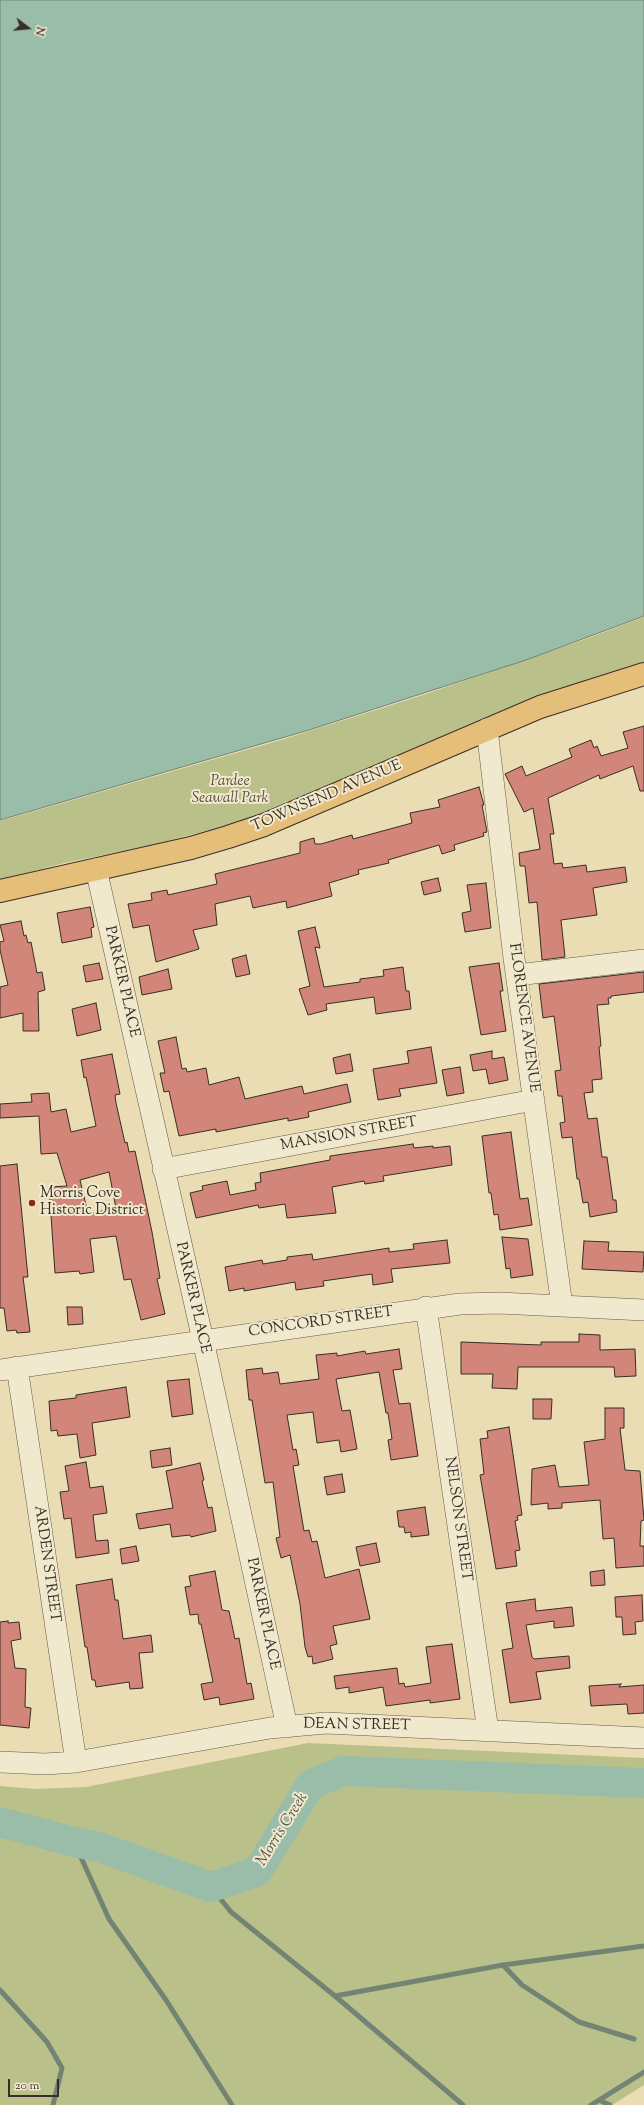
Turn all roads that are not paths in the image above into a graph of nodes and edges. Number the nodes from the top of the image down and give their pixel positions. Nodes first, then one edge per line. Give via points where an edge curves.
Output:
1 (644, 674) edge
2 (487, 730) junction
3 (96, 869) junction
4 (0, 891) edge
5 (644, 960) edge
6 (517, 975) junction
7 (534, 1100) junction
8 (163, 1169) junction
9 (562, 1306) junction
10 (426, 1307) junction
11 (644, 1310) edge
12 (202, 1340) junction
13 (9, 1368) edge
14 (287, 1727) junction
15 (488, 1731) junction
16 (644, 1738) edge
17 (0, 1762) edge
18 (76, 1762) junction

1 - 2 main road, TOWNSEND AVENUE via 540,708
2 - 3 main road, TOWNSEND AVENUE via 264,825 191,848
2 - 6 street, FLORENCE AVENUE
3 - 4 main road, TOWNSEND AVENUE
3 - 8 street, PARKER PLACE
5 - 6 street
6 - 7 street, FLORENCE AVENUE
7 - 8 street, MANSION STREET
7 - 9 street, FLORENCE AVENUE
8 - 12 street, PARKER PLACE
9 - 10 street, CONCORD STREET via 499,1303
9 - 11 street, CONCORD STREET
10 - 12 street, CONCORD STREET
10 - 15 street, NELSON STREET
12 - 13 street, CONCORD STREET
12 - 14 street, PARKER PLACE
13 - 18 street, ARDEN STREET
14 - 15 street, DEAN STREET via 350,1724
14 - 18 street, DEAN STREET
15 - 16 street, DEAN STREET
17 - 18 street, DEAN STREET

